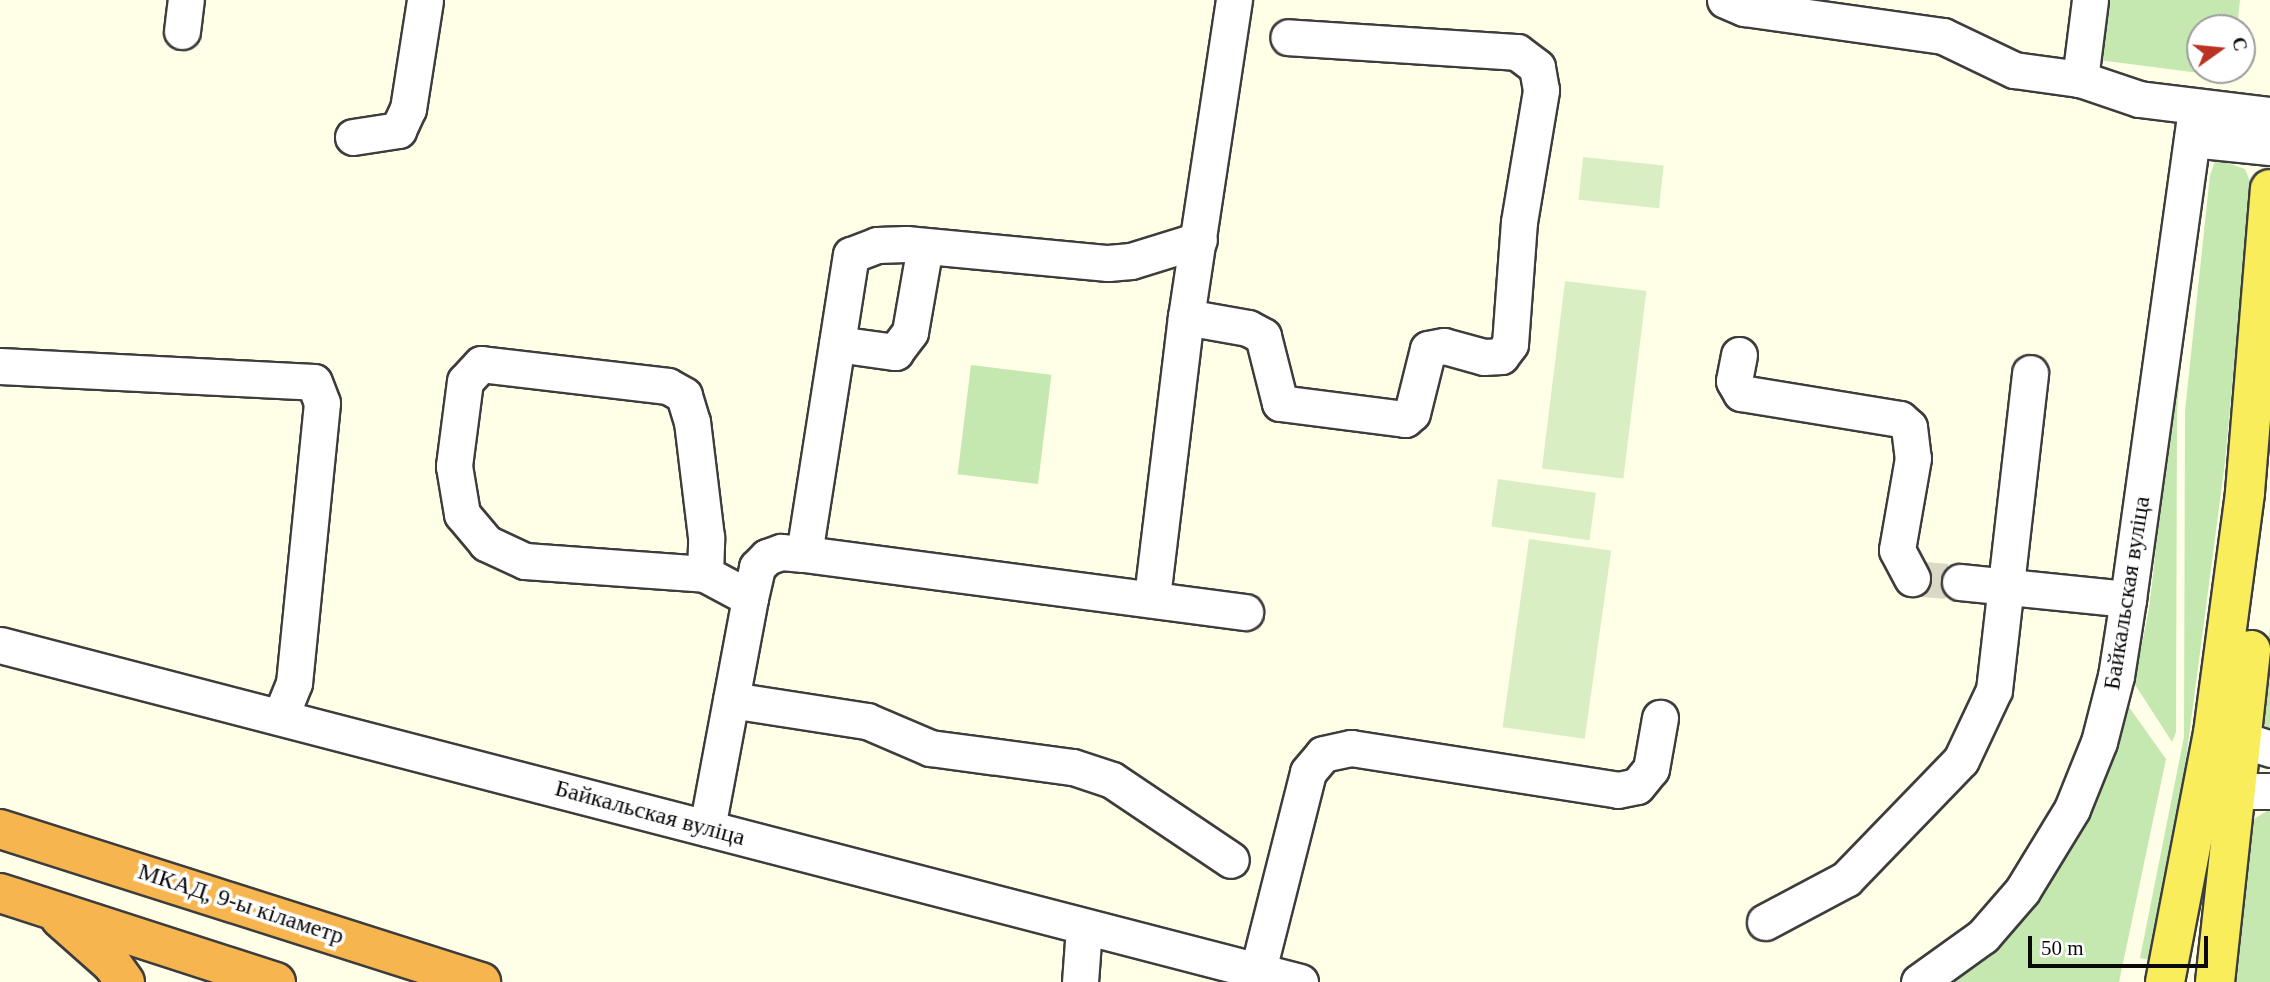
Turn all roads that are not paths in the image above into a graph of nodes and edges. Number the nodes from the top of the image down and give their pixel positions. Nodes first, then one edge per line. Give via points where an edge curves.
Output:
1 (425, 0) edge
2 (1234, 0) edge
3 (1725, 0) edge
4 (2090, 0) edge
5 (1288, 37) dead end
6 (2080, 79) junction
7 (2270, 115) edge
8 (2194, 123) junction
9 (353, 137) dead end
10 (2270, 148) edge
11 (2270, 189) edge
12 (1199, 240) junction
13 (925, 246) junction
14 (1186, 317) junction
15 (837, 344) junction
16 (1739, 355) dead end
17 (0, 366) edge
18 (2030, 373) dead end
19 (2270, 499) edge
20 (804, 554) junction
21 (705, 574) junction
22 (1912, 578) dead end
23 (1960, 582) tunnel mouth
24 (2007, 584) junction
25 (1152, 597) junction
26 (750, 598) junction
27 (2129, 599) junction
28 (1245, 612) dead end
29 (0, 645) edge
30 (732, 701) junction
31 (280, 717) junction
32 (1660, 718) dead end
33 (2241, 740) edge
34 (2253, 791) edge
35 (707, 828) junction
36 (0, 829) edge
37 (1231, 860) dead end
38 (0, 893) edge
39 (48, 907) junction
40 (1765, 922) dead end
41 (1084, 927) junction
42 (1258, 970) junction
43 (125, 982) edge
44 (276, 982) edge
45 (481, 982) edge
46 (1080, 982) edge
47 (1300, 982) edge
48 (1919, 982) edge
49 (2165, 982) edge
50 (2215, 982) edge

1 - 9 street via 408,109 398,130
2 - 12 street
3 - 6 street via 1744,8 1943,36 2014,70
4 - 6 street
5 - 14 street via 1517,52 1537,67 1541,90 1519,222 1510,344 1501,356 1484,357 1444,346 1428,349 1412,413 1405,419 1280,403 1263,336 1248,328
6 - 8 street
7 - 8 street
8 - 10 street
8 - 27 street, Байкальская вуліца
11 - 33 main road via 2245,492
12 - 13 street via 1131,261 1108,263
12 - 14 street
13 - 15 street via 877,244 851,255
13 - 15 street via 910,332 895,352
14 - 25 street
15 - 20 street
16 - 22 street via 1734,381 1741,393 1900,419 1909,427 1913,458 1897,550
17 - 31 street via 314,382 322,403 294,683
18 - 24 street
19 - 33 main road
20 - 25 street via 858,565
20 - 26 street via 780,552 767,557 757,567
21 - 21 street via 706,537 694,435 684,395 668,386 481,364 465,381 453,466 462,514 486,544 525,561
21 - 26 street
23 - 24 street
24 - 27 street
24 - 40 street via 1994,690 1961,760 1846,879
25 - 28 street
26 - 30 street
27 - 48 street, Байкальская вуліца via 2099,742 2072,808 2022,891 1983,936
29 - 31 street, Байкальская вуліца
30 - 35 street
30 - 37 street via 867,721 930,748 1073,767 1112,780
31 - 35 street, Байкальская вуліца
32 - 42 street via 1651,769 1637,786 1618,790 1358,749 1323,754 1308,772
33 - 34 main road
33 - 49 main road
34 - 50 main road
35 - 41 street, Байкальская вуліца
36 - 45 highway, МКАД, 9-ы кіламетр
38 - 39 highway
39 - 43 highway via 112,964
39 - 44 highway
41 - 42 street, Байкальская вуліца
41 - 46 street
42 - 47 street, Байкальская вуліца

